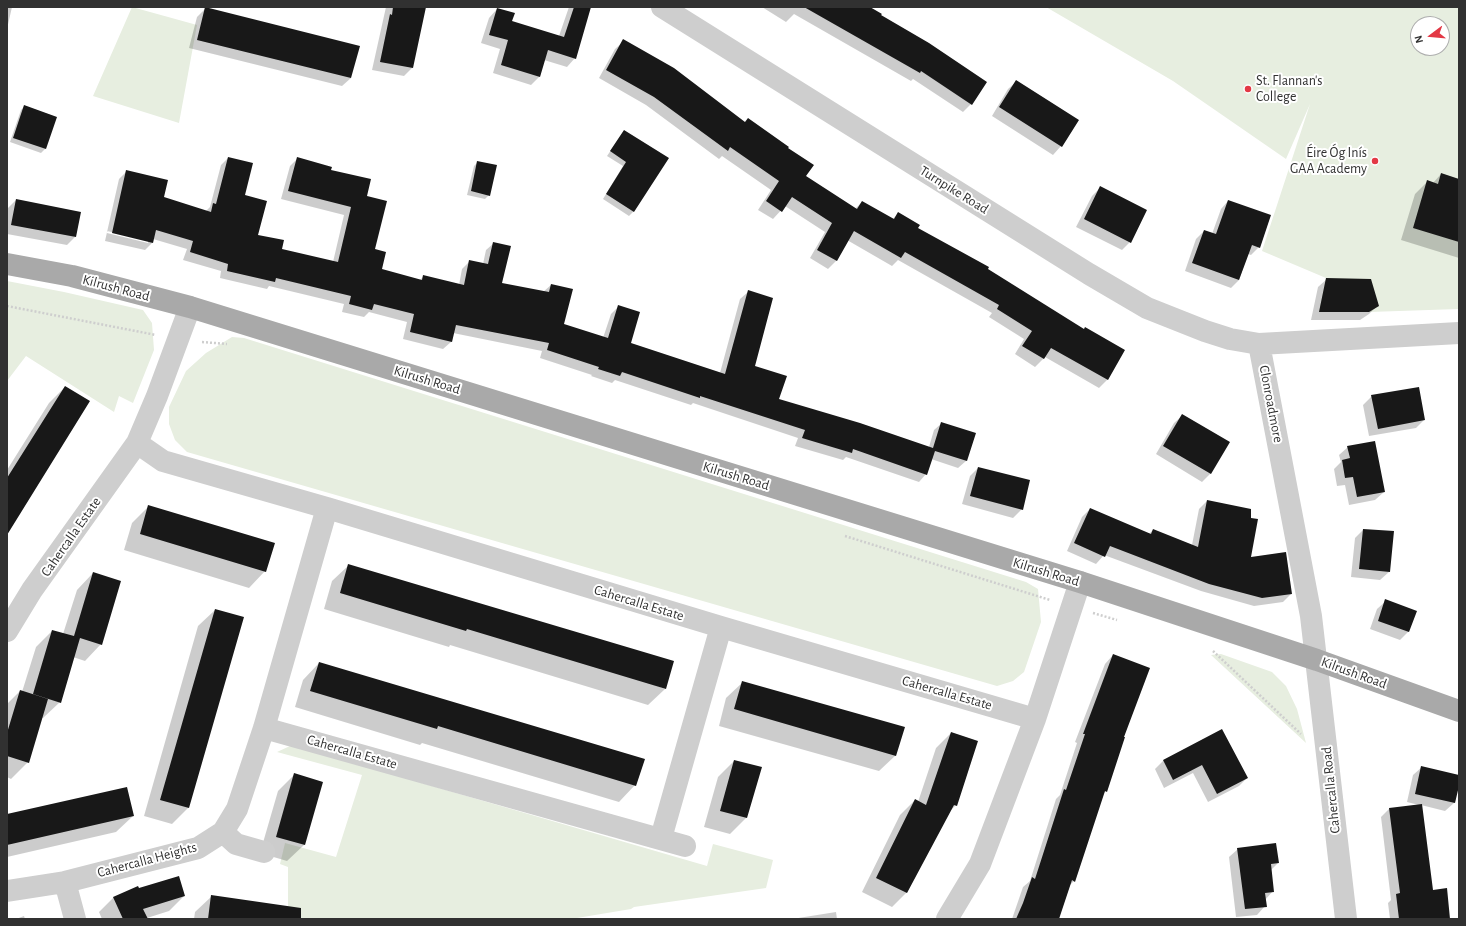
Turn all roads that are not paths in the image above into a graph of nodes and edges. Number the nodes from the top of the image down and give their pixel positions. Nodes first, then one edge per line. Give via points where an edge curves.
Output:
1 (662, 7) edge
2 (7, 264) edge
3 (190, 307) junction
4 (1459, 333) edge
5 (1259, 344) junction
6 (137, 443) junction
7 (327, 508) junction
8 (1080, 582) junction
9 (721, 628) junction
10 (7, 631) edge
11 (1317, 660) junction
12 (1459, 711) edge
13 (1035, 719) junction
14 (264, 728) junction
15 (223, 832) junction
16 (661, 838) junction
17 (685, 846) dead end
18 (264, 852) dead end
19 (65, 882) junction
20 (7, 891) edge
21 (75, 919) edge
22 (947, 919) edge
23 (1346, 919) edge

1 - 5 street, Turnpike Road via 1146,308 1211,333
2 - 3 main road, Kilrush Road via 72,276
3 - 6 street, Cahercalla Estate
3 - 8 main road, Kilrush Road
4 - 5 street, Clonroadmore
5 - 11 street, Clonroadmore via 1311,616
6 - 7 street, Cahercalla Estate via 163,461
6 - 10 street, Cahercalla Estate via 32,590
7 - 9 street, Cahercalla Estate
7 - 14 street
8 - 11 main road, Kilrush Road
8 - 13 street
9 - 13 street, Cahercalla Estate
9 - 16 street
11 - 12 main road, Kilrush Road
11 - 23 street, Cahercalla Road
13 - 22 street via 980,864
14 - 15 street, Cahercalla Heights via 237,809
14 - 16 street, Cahercalla Estate
15 - 18 street via 236,844
15 - 19 street, Cahercalla Heights via 198,848
16 - 17 street, Cahercalla Estate
19 - 20 street
19 - 21 street

